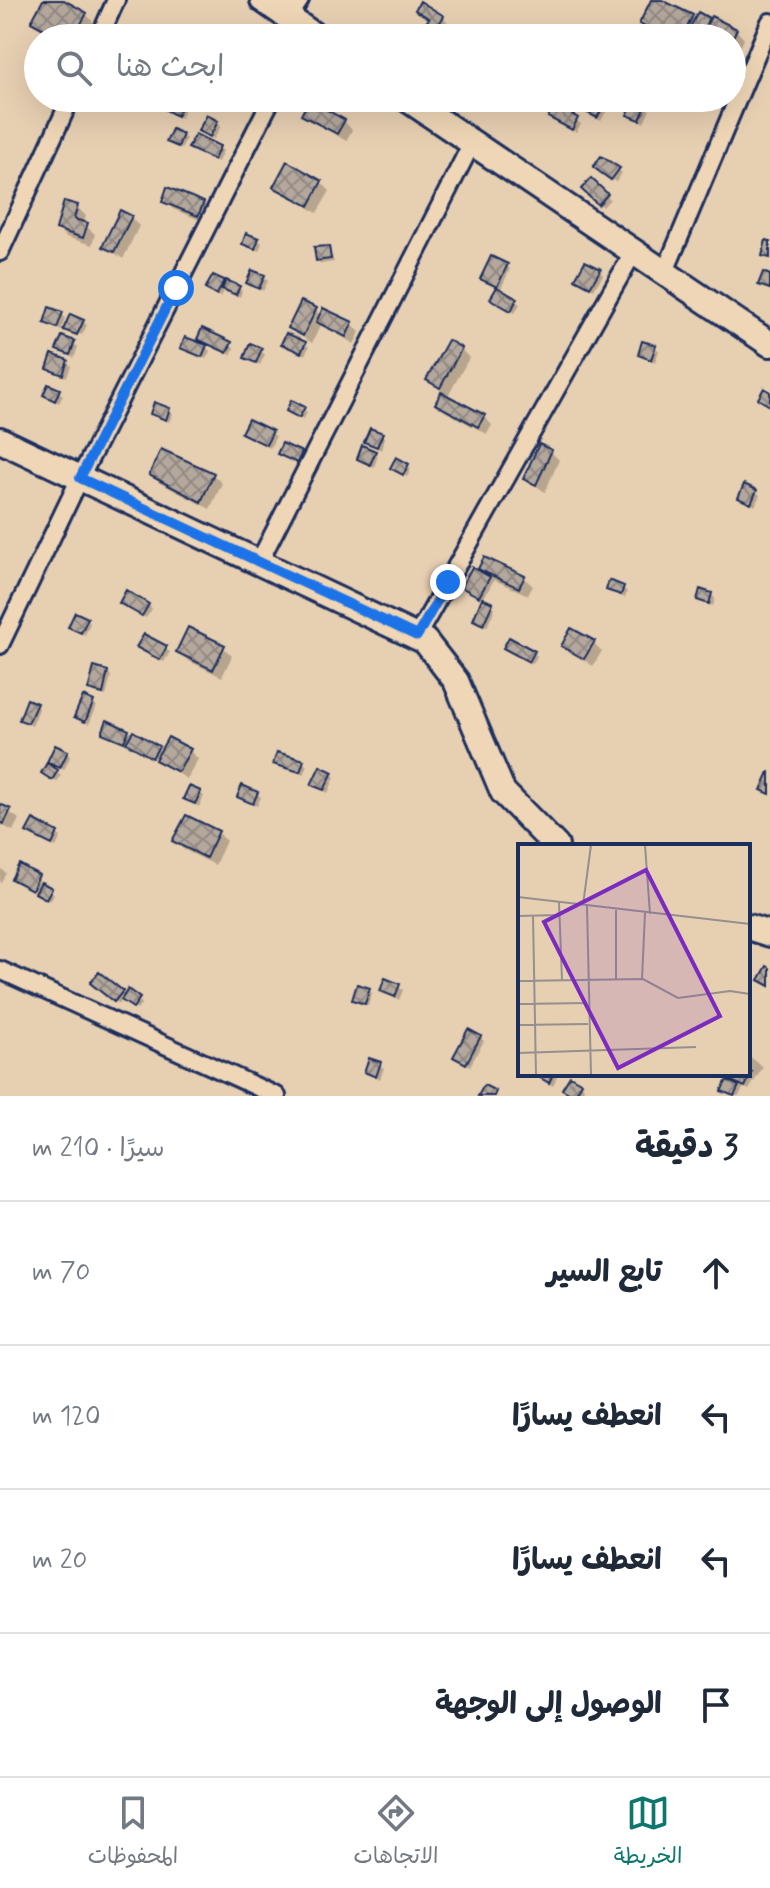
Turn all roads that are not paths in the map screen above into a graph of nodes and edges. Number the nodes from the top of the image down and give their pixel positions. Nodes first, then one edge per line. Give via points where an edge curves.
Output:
1 (263, 0) edge
2 (113, 1) edge
3 (770, 22) edge
4 (104, 24) edge
5 (301, 24) edge
6 (746, 79) edge
7 (65, 112) edge
8 (265, 112) edge
9 (427, 112) edge
10 (732, 112) edge
11 (472, 143) junction
12 (0, 252) edge
13 (633, 253) junction
14 (664, 274) junction
15 (770, 344) edge
16 (0, 440) edge
17 (80, 478) junction
18 (259, 562) junction
19 (7, 611) edge
20 (417, 636) junction
21 (0, 645) edge
22 (554, 844) edge
23 (750, 928) edge
24 (770, 934) edge
25 (0, 970) edge
26 (277, 1096) edge

1 - 5 street
2 - 4 street
3 - 6 street
7 - 12 street
8 - 17 street
9 - 11 street
10 - 14 street
11 - 13 street
11 - 18 street
13 - 14 street
13 - 20 street
14 - 15 street
16 - 17 street
17 - 18 street
17 - 19 street
18 - 20 street
19 - 21 street
20 - 22 street via 456,681 503,792
23 - 24 street
25 - 26 street

